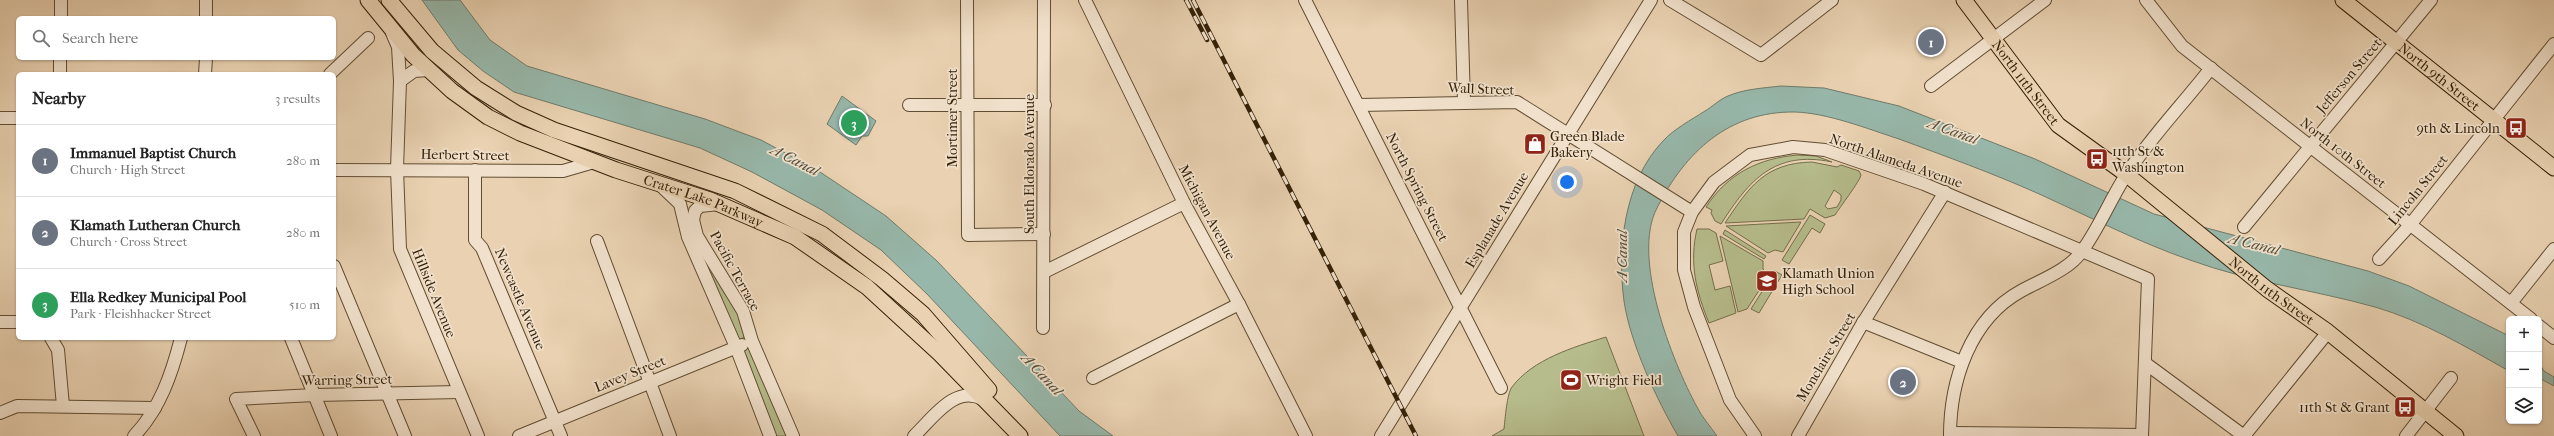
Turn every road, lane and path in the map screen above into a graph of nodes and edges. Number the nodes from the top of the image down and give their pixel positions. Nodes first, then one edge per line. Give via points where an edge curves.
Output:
1 (61, 0) edge
2 (206, 0) edge
3 (368, 0) edge
4 (389, 0) edge
5 (403, 0) edge
6 (967, 0) edge
7 (1044, 0) edge
8 (1085, 0) edge
9 (1305, 0) edge
10 (1461, 0) edge
11 (1651, 0) edge
12 (1670, 0) edge
13 (1832, 0) edge
14 (1964, 0) edge
15 (2045, 0) edge
16 (2146, 0) edge
17 (2343, 0) edge
18 (2431, 0) edge
19 (61, 16) edge
20 (206, 16) edge
21 (410, 23) junction
22 (391, 28) junction
23 (368, 38) dead end
24 (1993, 40) junction
25 (2396, 42) junction
26 (2554, 44) edge
27 (60, 60) edge
28 (206, 60) edge
29 (2211, 68) junction
30 (429, 70) junction
31 (60, 72) edge
32 (205, 72) edge
33 (332, 72) edge
34 (400, 81) junction
35 (1931, 86) dead end
36 (1464, 102) junction
37 (967, 104) junction
38 (909, 105) dead end
39 (1045, 105) junction
40 (1359, 105) junction
41 (0, 118) edge
42 (16, 118) edge
43 (2494, 120) junction
44 (1567, 133) junction
45 (2310, 147) junction
46 (594, 162) junction
47 (2554, 168) edge
48 (397, 169) junction
49 (336, 170) edge
50 (475, 170) junction
51 (2126, 174) junction
52 (659, 184) junction
53 (1945, 192) junction
54 (1184, 202) junction
55 (720, 204) junction
56 (1692, 212) junction
57 (2410, 225) junction
58 (2244, 227) dead end
59 (1044, 234) junction
60 (596, 241) dead end
61 (2554, 249) edge
62 (2082, 252) junction
63 (2379, 259) dead end
64 (336, 271) edge
65 (1044, 272) junction
66 (2511, 303) junction
67 (1239, 304) junction
68 (1461, 307) junction
69 (2527, 316) edge
70 (0, 322) edge
71 (16, 322) edge
72 (1864, 322) junction
73 (1043, 328) dead end
74 (2542, 328) edge
75 (2328, 332) junction
76 (2554, 338) edge
77 (52, 340) edge
78 (180, 340) edge
79 (291, 340) edge
80 (752, 341) junction
81 (736, 347) junction
82 (1962, 362) junction
83 (2145, 363) junction
84 (1093, 378) dead end
85 (2451, 378) dead end
86 (650, 383) junction
87 (1501, 388) dead end
88 (459, 392) junction
89 (388, 394) junction
90 (315, 395) junction
91 (987, 402) junction
92 (63, 406) junction
93 (155, 408) junction
94 (2425, 412) junction
95 (0, 413) edge
96 (555, 421) junction
97 (1950, 435) edge
98 (2142, 435) edge
99 (134, 436) edge
100 (254, 436) edge
101 (331, 436) edge
102 (405, 436) edge
103 (478, 436) edge
104 (519, 436) edge
105 (561, 436) edge
106 (670, 436) edge
107 (770, 436) edge
108 (793, 436) edge
109 (914, 436) edge
110 (1020, 436) edge
111 (1032, 436) edge
112 (1306, 436) edge
113 (1381, 436) edge
114 (1755, 436) edge
115 (1798, 436) edge
116 (2244, 436) edge
117 (2406, 436) edge
118 (2456, 436) edge

1 - 19 street
2 - 20 street
3 - 22 main road, Crater Lake Parkway
4 - 21 main road, Crater Lake Parkway
5 - 21 main road
6 - 37 street, Mortimer Street
7 - 39 street, South Eldorado Avenue
8 - 54 street, Michigan Avenue
9 - 40 street, North Spring Street
10 - 36 street
11 - 44 street, Esplanade Avenue
12 - 13 street via 1761,55
14 - 24 main road, North 11th Street
15 - 24 street
16 - 29 street, North 10th Street via 2182,46
17 - 25 main road, North 9th Street
18 - 25 street, Jefferson Street
21 - 111 main road, Crater Lake Parkway via 432,51 471,84 516,113 554,130 735,191 822,234 923,314 1005,410
22 - 30 main road, Crater Lake Parkway
22 - 34 street, Hillside Avenue via 398,47
23 - 33 street
24 - 35 street
24 - 51 main road, North 11th Street via 2058,125
25 - 43 main road, North 9th Street
25 - 45 street, Jefferson Street
26 - 43 street, Lincoln Street
27 - 31 street
28 - 32 street
29 - 45 street, North 10th Street
29 - 51 street
30 - 34 street via 414,71
30 - 46 main road, Crater Lake Parkway via 488,117 520,133
34 - 48 street, Hillside Avenue
36 - 40 street, Wall Street
36 - 44 street, Wall Street via 1517,102
37 - 38 street
37 - 39 street
37 - 59 street, Mortimer Street via 968,235
39 - 59 street, South Eldorado Avenue
40 - 68 street, North Spring Street
41 - 42 street
43 - 47 main road, North 9th Street
43 - 57 street, Lincoln Street
44 - 56 street, Wall Street
44 - 68 street, Esplanade Avenue
45 - 57 street, North 10th Street
45 - 58 street, Jefferson Street
46 - 50 street, Herbert Street via 563,171
46 - 52 main road, Crater Lake Parkway
48 - 49 street, Herbert Street
48 - 50 street, Herbert Street
48 - 88 street, Hillside Avenue via 400,250
50 - 96 street, Newcastle Avenue via 475,240 482,248
51 - 62 street
51 - 75 main road, North 11th Street via 2267,289
52 - 55 main road, Crater Lake Parkway
52 - 81 street, Pacific Terrace via 680,204 688,237
53 - 56 street, North Alameda Avenue via 1825,150 1793,147 1750,155 1714,182
53 - 62 street, North Alameda Avenue
53 - 72 street, Monclaire Street
54 - 65 street
54 - 67 street, Michigan Avenue
55 - 80 street, Pacific Terrace via 700,206 695,211 693,220 697,236 743,311
55 - 91 main road, Crater Lake Parkway via 795,237 867,287 940,354
56 - 114 street, North Alameda Avenue via 1684,232 1684,270 1697,313 1730,400
57 - 63 street, Lincoln Street
57 - 66 street, North 10th Street
59 - 65 street, South Eldorado Avenue
60 - 86 street
61 - 66 street
62 - 82 street via 2070,263 2004,302 1981,328
62 - 83 street, North Alameda Avenue via 2148,279
64 - 89 street
65 - 73 street, South Eldorado Avenue
66 - 69 street, North 10th Street
67 - 84 street
67 - 112 street, Michigan Avenue
68 - 87 street, North Spring Street
68 - 113 street, Esplanade Avenue
70 - 71 street
72 - 82 street
72 - 115 street, Monclaire Street
74 - 76 street
75 - 94 main road, North 11th Street
75 - 116 street
77 - 92 street via 58,350
78 - 93 street via 174,363
79 - 90 street
80 - 81 street, Lavey Street
80 - 108 street, Pacific Terrace
81 - 86 street, Lavey Street
81 - 107 street, Pacific Terrace
82 - 97 street via 1952,399
83 - 98 street
83 - 116 street
85 - 94 street
86 - 96 street, Lavey Street
86 - 106 street
88 - 89 street, Warring Street
88 - 103 street, Hillside Avenue
89 - 90 street, Warring Street
89 - 102 street
90 - 100 street, Warring Street via 236,400
90 - 101 street
91 - 109 street via 970,394 952,400
91 - 110 main road, Crater Lake Parkway
92 - 93 street
92 - 95 street via 17,406
93 - 99 street
94 - 117 street
94 - 118 main road, North 11th Street
96 - 104 street, Lavey Street
96 - 105 street, Newcastle Avenue
97 - 98 street

